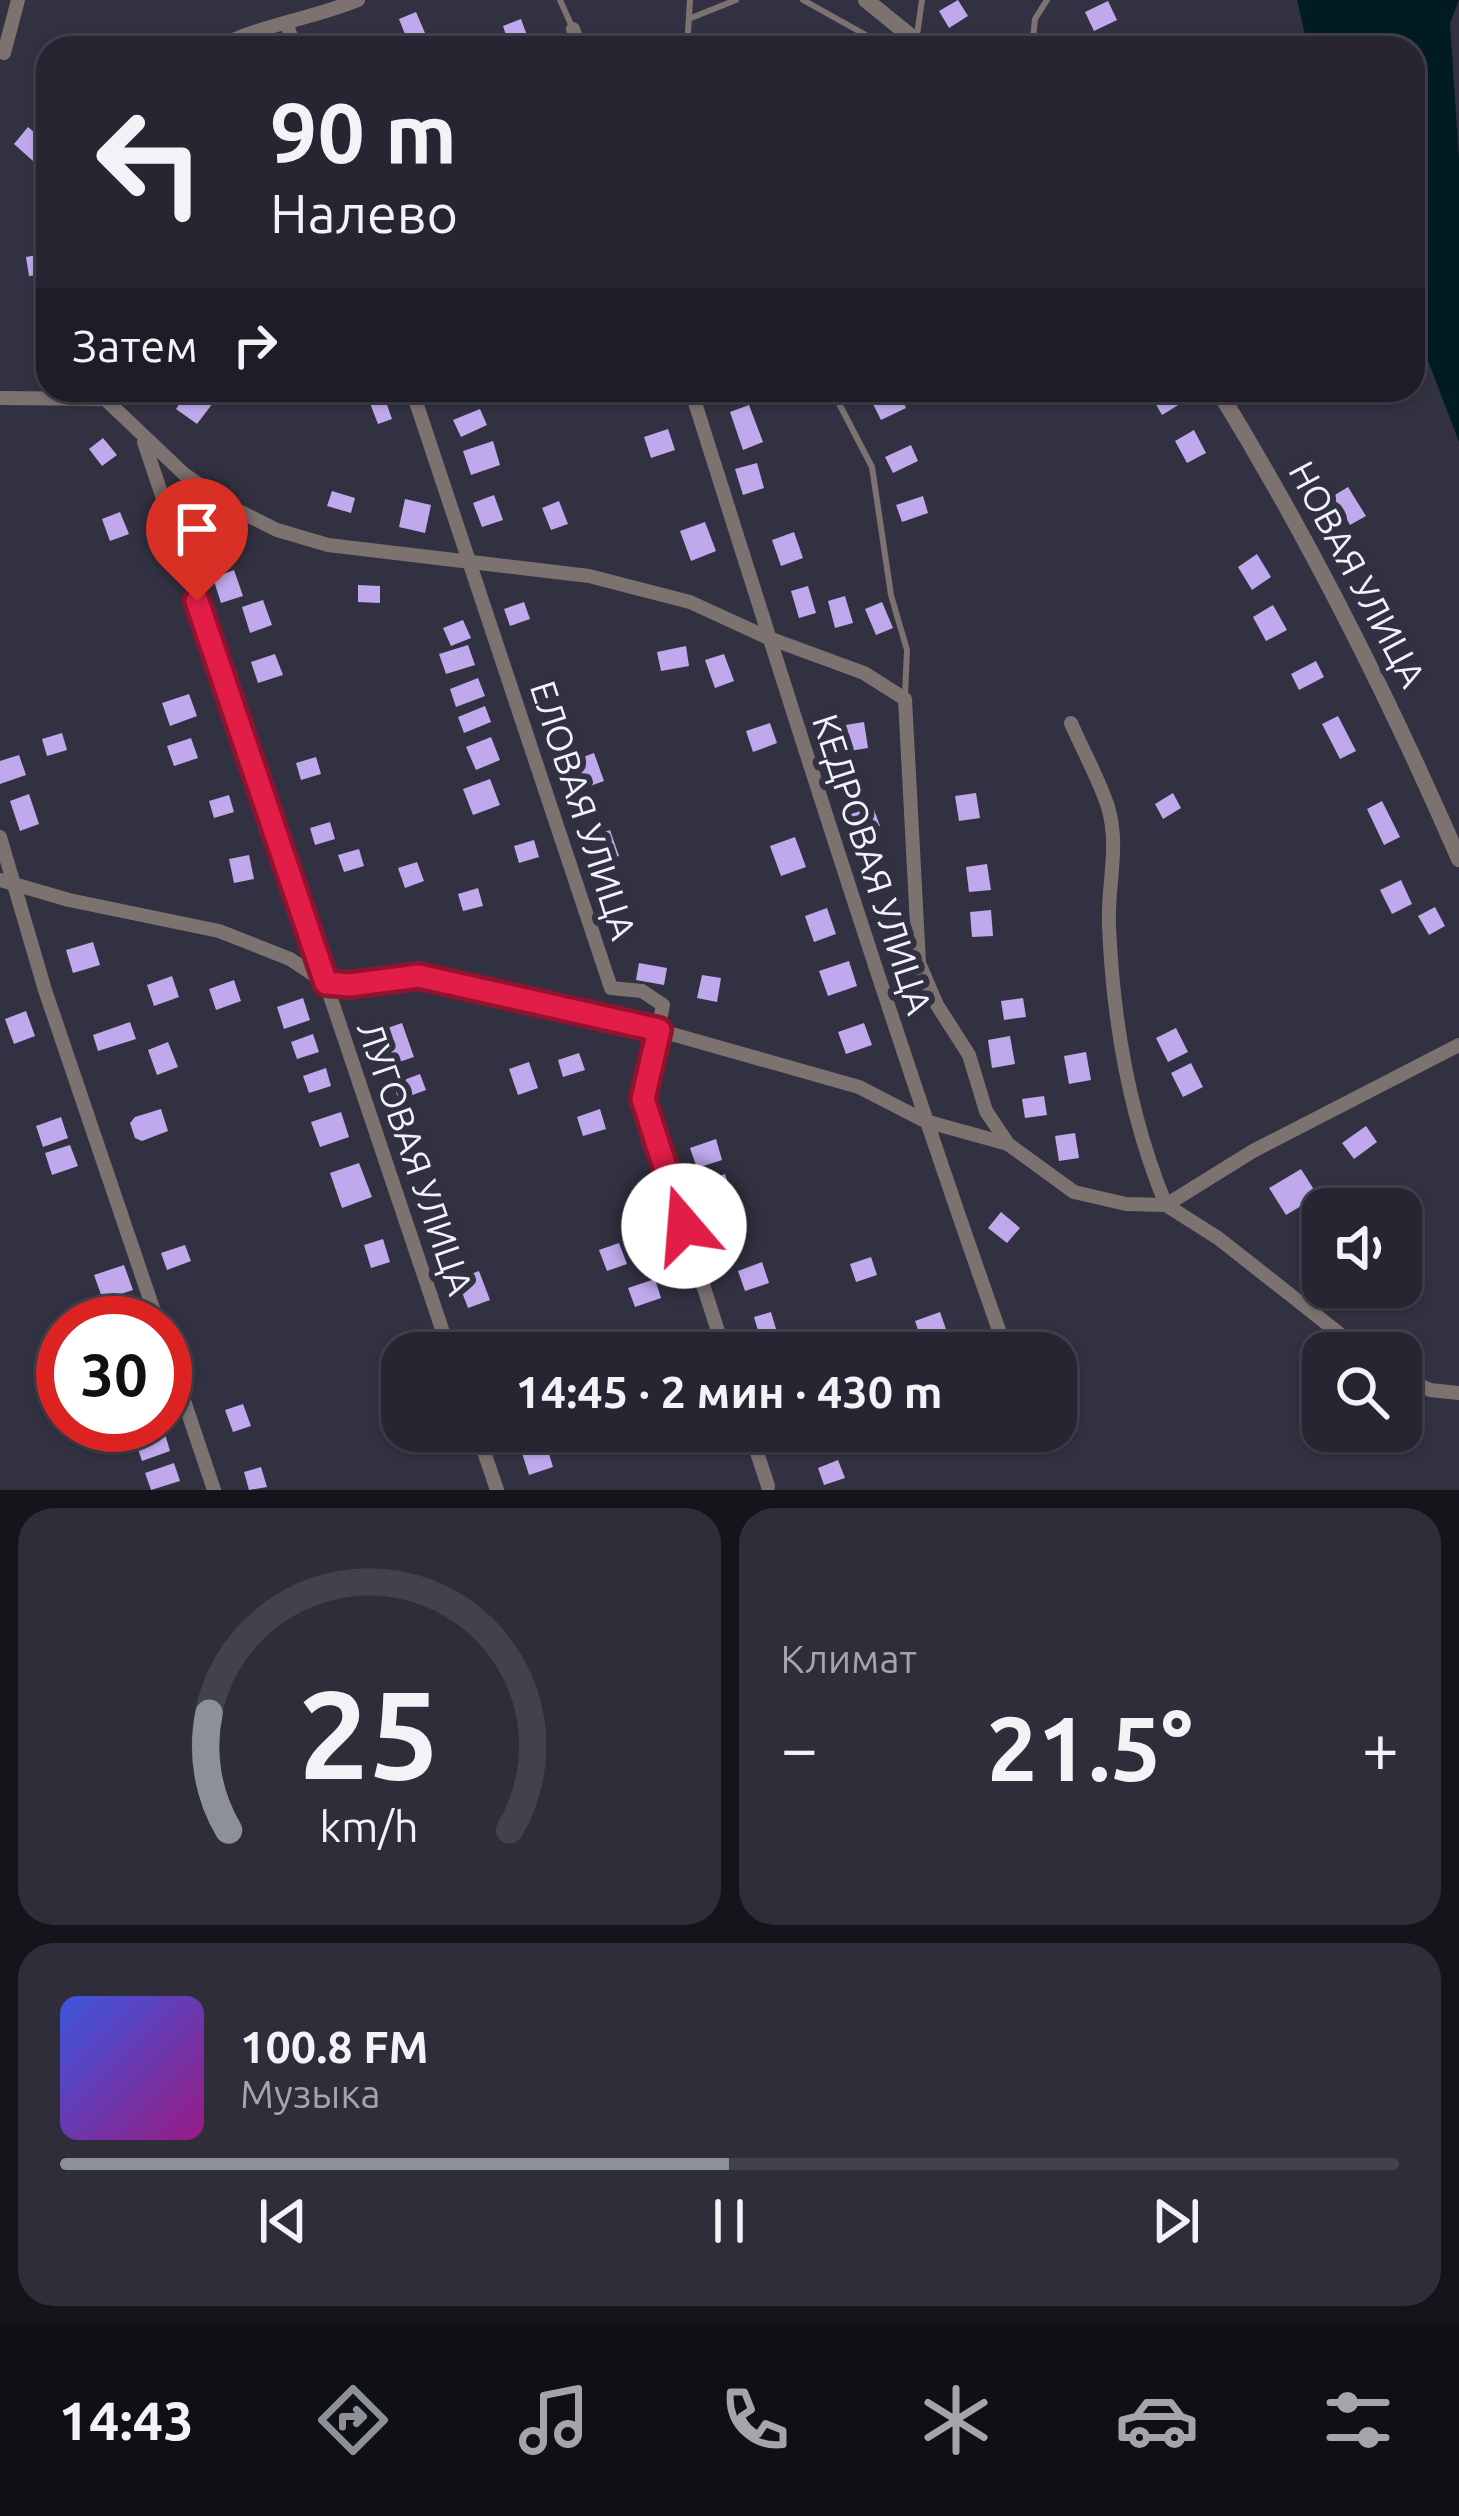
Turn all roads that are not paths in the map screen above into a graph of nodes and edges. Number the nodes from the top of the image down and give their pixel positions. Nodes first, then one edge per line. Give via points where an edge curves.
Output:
1 (17, 0) edge
2 (358, 0) edge
3 (560, 0) edge
4 (690, 0) edge
5 (736, 0) edge
6 (803, 0) edge
7 (866, 0) edge
8 (922, 0) edge
9 (1047, 0) edge
10 (691, 18) junction
11 (287, 25) junction
12 (573, 29) joint
13 (240, 36) edge
14 (291, 36) edge
15 (576, 36) edge
16 (689, 36) edge
17 (868, 36) edge
18 (912, 36) edge
19 (921, 36) edge
20 (1033, 36) edge
21 (4, 53) dead end
22 (36, 397) edge
23 (0, 398) edge
24 (110, 402) edge
25 (416, 402) edge
26 (696, 402) edge
27 (837, 402) edge
28 (1225, 402) edge
29 (142, 436) junction
30 (472, 563) junction
31 (766, 637) junction
32 (904, 699) junction
33 (1071, 723) dead end
34 (0, 837) edge
35 (1459, 859) edge
36 (8, 882) edge
37 (326, 983) junction
38 (611, 988) junction
39 (608, 1016) junction
40 (659, 1030) junction
41 (1459, 1045) edge
42 (925, 1121) junction
43 (1008, 1144) junction
44 (1166, 1205) junction
45 (149, 1296) edge
46 (443, 1332) edge
47 (718, 1332) edge
48 (1000, 1332) edge
49 (1337, 1332) edge
50 (1422, 1386) edge
51 (1459, 1393) edge
52 (192, 1424) edge
53 (484, 1452) edge
54 (757, 1452) edge
55 (768, 1486) dead end
56 (214, 1490) edge
57 (497, 1490) edge

1 - 21 street
2 - 11 street
3 - 12 lane
4 - 10 lane
5 - 10 lane
6 - 17 lane
7 - 18 street
8 - 19 lane
9 - 20 lane
10 - 16 lane
11 - 13 street
11 - 14 street
12 - 15 street
22 - 23 street
24 - 29 street
25 - 30 street, ЕЛОВАЯ УЛИЦА
26 - 31 street, КЕДРОВАЯ УЛИЦА
27 - 32 lane via 872,467 891,596 908,650
28 - 35 street, НОВАЯ УЛИЦА via 1405,734
29 - 30 street via 184,475 277,530 328,545
29 - 37 street, ЛУГОВАЯ УЛИЦА
30 - 31 street via 609,581 690,602
30 - 38 street, ЕЛОВАЯ УЛИЦА
31 - 32 street via 864,673
31 - 42 street, КЕДРОВАЯ УЛИЦА
32 - 43 street via 919,963
33 - 44 street via 1108,809 1115,851 1108,922 1122,1049
34 - 36 street
36 - 37 street via 219,931
36 - 45 street
37 - 39 street via 419,976
37 - 46 street, ЛУГОВАЯ УЛИЦА
38 - 39 street
38 - 40 street, ЕЛОВАЯ УЛИЦА via 642,991 662,1005
39 - 40 street
40 - 42 street via 859,1087
40 - 47 street via 643,1099
41 - 44 street via 1253,1150
42 - 43 street
42 - 48 street, КЕДРОВАЯ УЛИЦА
43 - 44 street via 1074,1192
44 - 49 street
50 - 51 street
52 - 56 street
53 - 57 street
54 - 55 street

